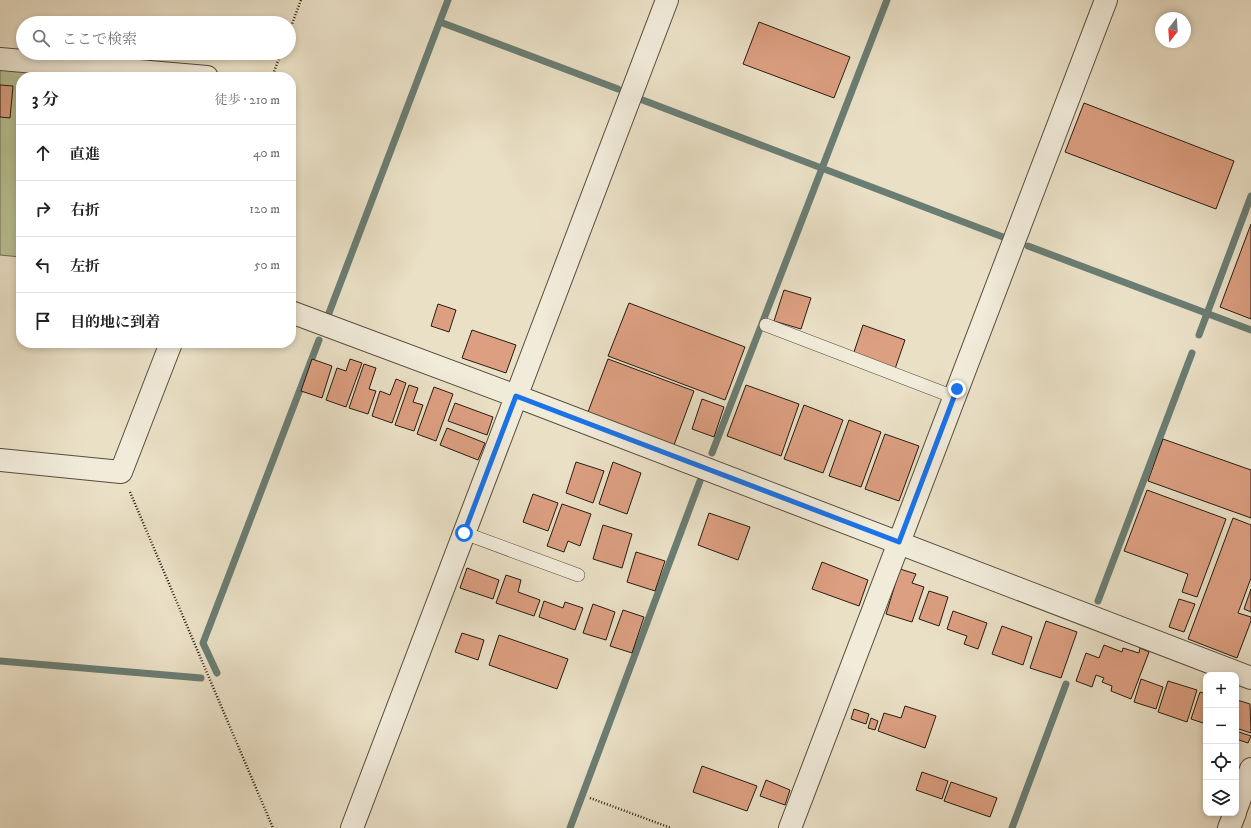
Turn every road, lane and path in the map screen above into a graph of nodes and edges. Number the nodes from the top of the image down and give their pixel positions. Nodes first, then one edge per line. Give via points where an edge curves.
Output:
1 (301, 0) edge
2 (667, 0) edge
3 (1106, 0) edge
4 (295, 16) edge
5 (0, 59) edge
6 (278, 60) edge
7 (150, 72) edge
8 (274, 72) edge
9 (296, 314) edge
10 (766, 325) dead end
11 (168, 348) edge
12 (516, 396) junction
13 (954, 396) junction
14 (0, 460) edge
15 (121, 472) junction
16 (464, 533) junction
17 (899, 542) junction
18 (578, 575) dead end
19 (1251, 678) edge
20 (1250, 773) edge
21 (590, 798) dead end
22 (1239, 801) edge
23 (1233, 816) edge
24 (272, 828) edge
25 (352, 828) edge
26 (671, 828) edge
27 (790, 828) edge
28 (1229, 828) edge

1 - 4 path
2 - 12 street
3 - 13 street
5 - 7 street
6 - 8 path
9 - 12 street
10 - 13 lane
11 - 15 street
12 - 16 street
12 - 17 street
13 - 17 street
14 - 15 street
15 - 24 path
16 - 18 lane
16 - 25 street
17 - 19 street
17 - 27 street
20 - 22 street
21 - 26 path
23 - 28 street

